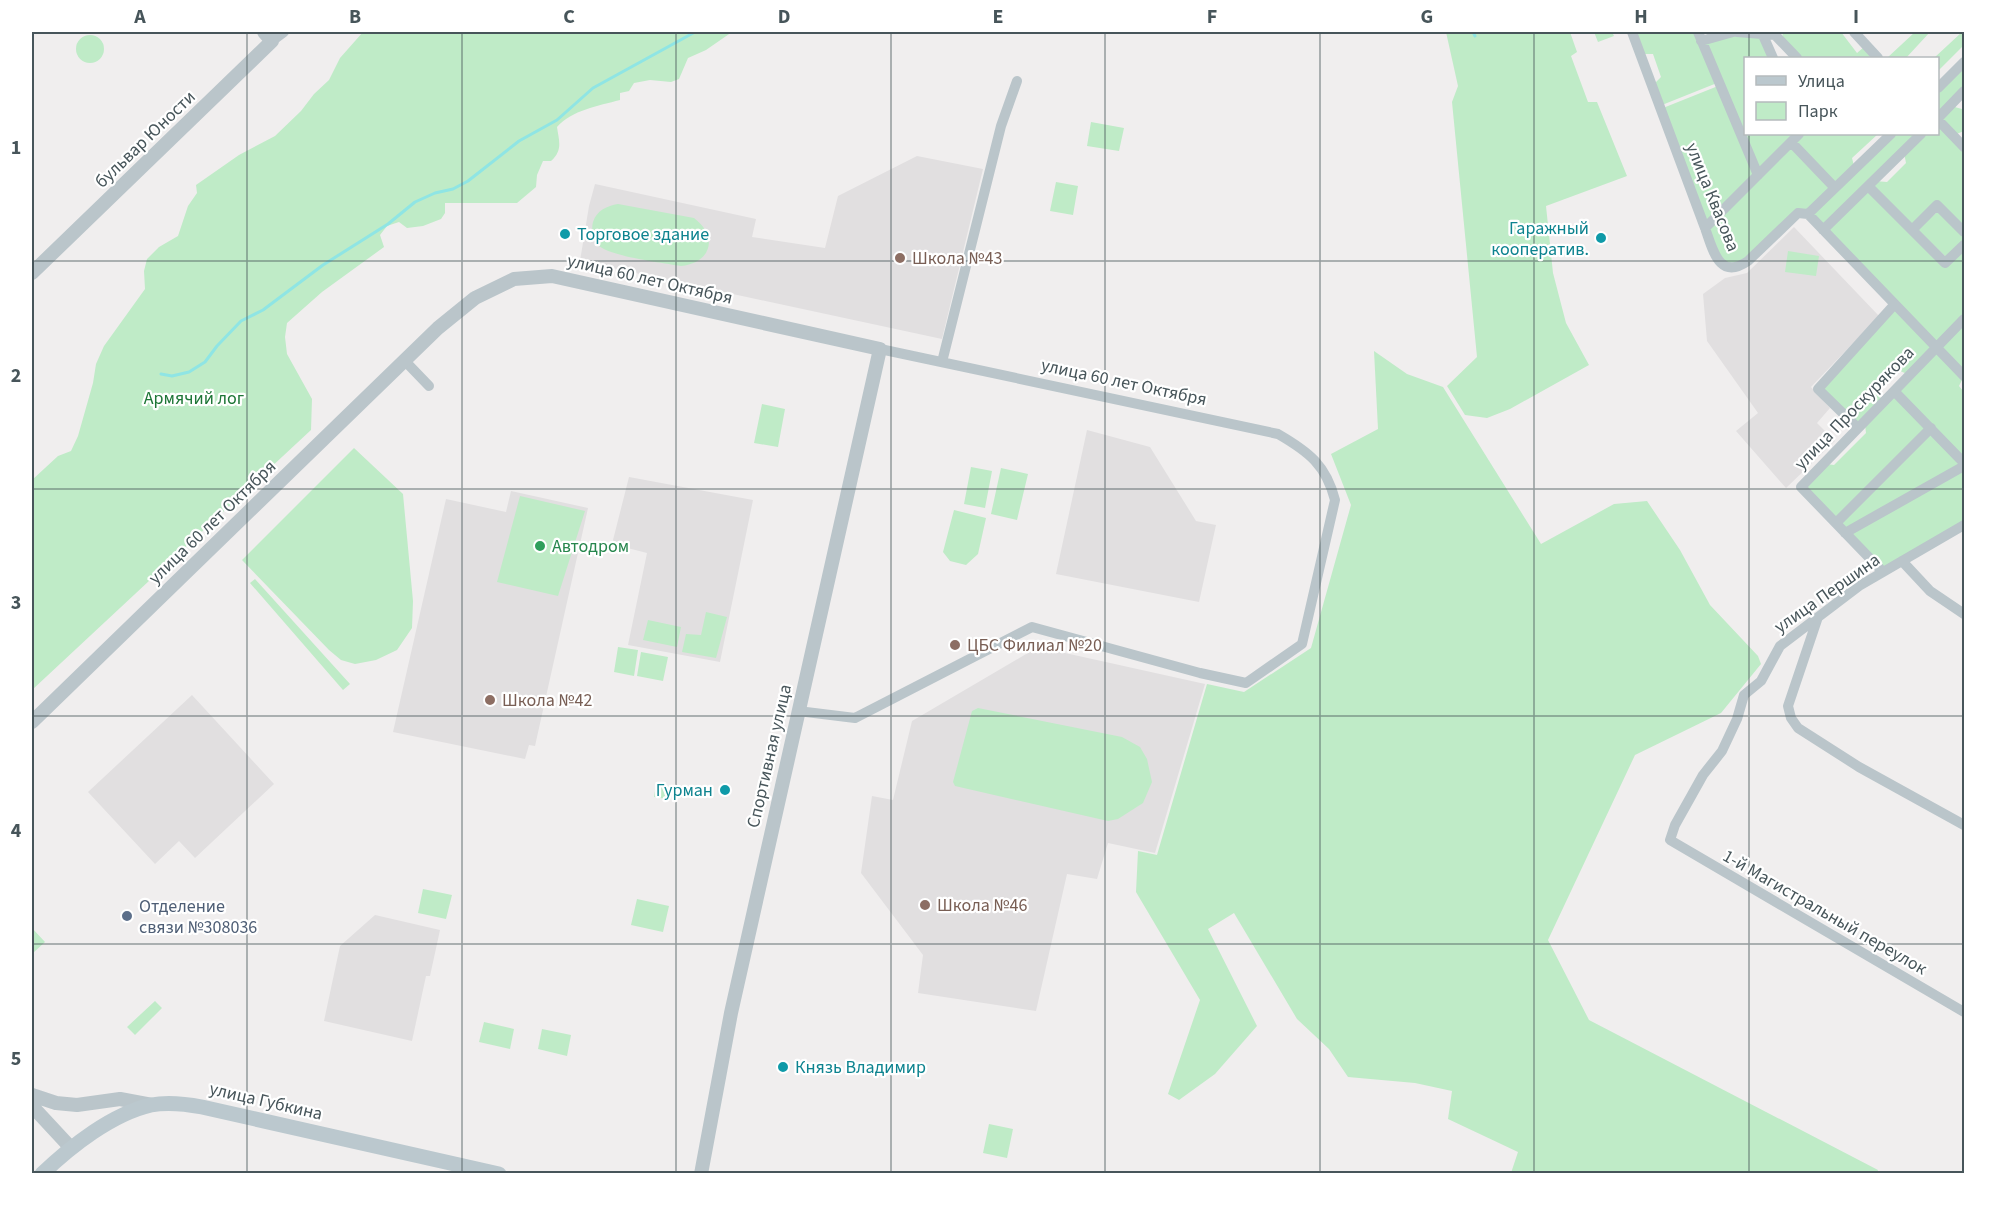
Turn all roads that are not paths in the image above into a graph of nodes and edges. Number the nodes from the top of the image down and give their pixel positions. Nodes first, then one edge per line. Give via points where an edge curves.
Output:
1 (284, 32) edge
2 (1632, 32) edge
3 (1735, 32) edge
4 (1854, 32) edge
5 (1762, 33) junction
6 (268, 36) edge
7 (1699, 36) edge
8 (1773, 57) edge
9 (1796, 57) edge
10 (1876, 57) edge
11 (1965, 62) edge
12 (1017, 81) dead end
13 (1939, 87) edge
14 (1965, 91) edge
15 (1939, 118) edge
16 (1939, 120) edge
17 (1798, 135) edge
18 (1890, 135) edge
19 (1920, 135) edge
20 (1791, 142) junction
21 (1965, 147) edge
22 (1758, 175) junction
23 (1868, 186) junction
24 (1835, 188) junction
25 (1808, 214) junction
26 (1705, 228) junction
27 (1823, 230) junction
28 (1912, 230) junction
29 (1965, 232) edge
30 (1965, 245) edge
31 (32, 273) edge
32 (1894, 305) junction
33 (1965, 319) edge
34 (1936, 348) junction
35 (880, 349) junction
36 (404, 360) junction
37 (942, 362) junction
38 (1965, 376) edge
39 (429, 386) dead end
40 (1894, 391) junction
41 (1858, 428) junction
42 (1931, 428) junction
43 (1965, 464) edge
44 (1836, 523) junction
45 (1965, 525) edge
46 (1845, 533) junction
47 (1902, 561) junction
48 (1883, 572) junction
49 (1965, 614) edge
50 (1818, 616) junction
51 (798, 711) junction
52 (32, 722) edge
53 (1965, 825) edge
54 (1670, 840) joint
55 (1965, 1012) edge
56 (32, 1095) edge
57 (152, 1105) junction
58 (32, 1106) edge
59 (71, 1148) junction
60 (42, 1173) edge
61 (499, 1173) edge
62 (701, 1173) edge

1 - 6 street, бульвар Юности
2 - 26 street, улица Квасова
3 - 5 street
3 - 7 street
4 - 10 street
5 - 8 street
5 - 9 street via 1775,35
6 - 31 street, бульвар Юности
7 - 22 street
11 - 13 street
12 - 37 street via 1000,126
14 - 15 street
16 - 21 street
17 - 20 street
18 - 24 street
19 - 23 street
20 - 22 street
20 - 24 street
22 - 26 street
23 - 27 street
23 - 28 street
24 - 25 street
25 - 26 street, улица Квасова via 1798,213 1738,268 1723,266 1716,258
25 - 27 street
27 - 32 street
28 - 29 street via 1937,205
28 - 30 street via 1945,263
32 - 34 street
32 - 41 street via 1818,389
33 - 34 street, улица Проскурякова
34 - 38 street
34 - 40 street, улица Проскурякова
35 - 36 street, улица 60 лет Октября via 552,276 514,279 475,298
35 - 37 street, улица 60 лет Октября
35 - 51 street, Спортивная улица
36 - 39 street
36 - 52 street, улица 60 лет Октября
37 - 51 street, улица 60 лет Октября via 1278,434 1303,448 1323,470 1335,500 1302,644 1246,683 1032,627 855,718
40 - 41 street, улица Проскурякова
40 - 42 street
41 - 44 street, улица Проскурякова via 1800,487
42 - 43 street
42 - 44 street
43 - 46 street
44 - 46 street, улица Проскурякова
45 - 47 street, улица Першина
46 - 48 street, улица Проскурякова
47 - 48 street, улица Першина
47 - 49 street via 1930,591
48 - 50 street, улица Першина
50 - 53 street via 1788,706 1798,728 1859,767
50 - 54 street, улица Першина via 1780,646 1761,681 1744,695 1722,751 1703,775 1674,825
51 - 62 street, Спортивная улица via 732,1006
54 - 55 street, 1-й Магистральный переулок
56 - 57 street via 77,1105 120,1099
57 - 59 main road, улица Губкина via 104,1126
57 - 61 main road, улица Губкина via 202,1107
58 - 59 street
59 - 60 main road, улица Губкина

